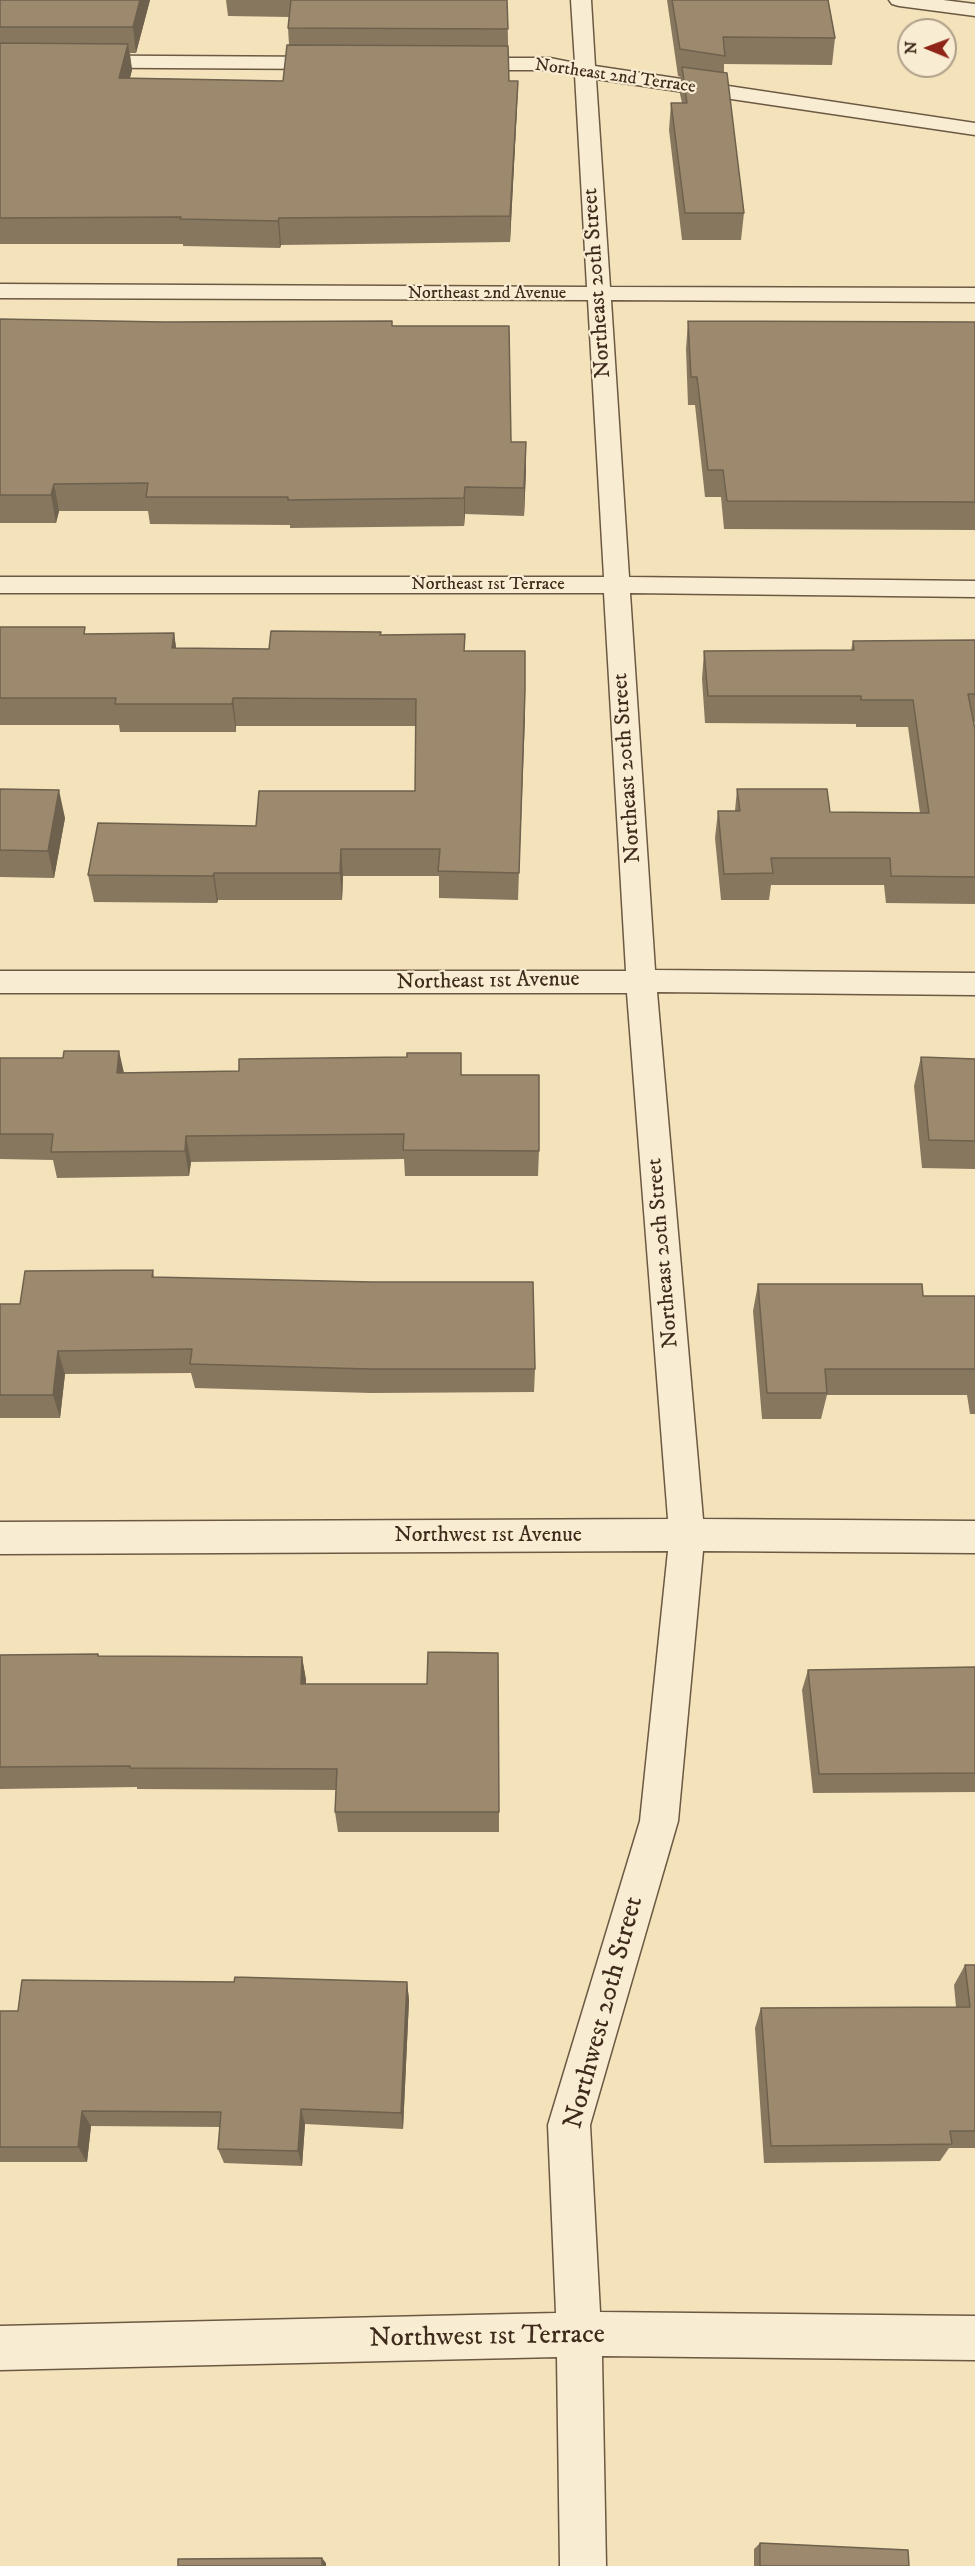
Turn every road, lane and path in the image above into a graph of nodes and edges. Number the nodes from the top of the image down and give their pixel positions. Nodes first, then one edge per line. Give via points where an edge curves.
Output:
1 (581, 0) edge
2 (899, 0) edge
3 (975, 10) edge
4 (0, 61) edge
5 (347, 63) edge
6 (442, 64) edge
7 (585, 71) junction
8 (975, 129) edge
9 (0, 291) edge
10 (599, 295) junction
11 (975, 295) edge
12 (0, 585) edge
13 (617, 585) junction
14 (975, 589) edge
15 (641, 981) junction
16 (0, 982) edge
17 (975, 984) edge
18 (687, 1535) junction
19 (975, 1537) edge
20 (0, 1538) edge
21 (579, 2334) junction
22 (975, 2338) edge
23 (0, 2348) edge
24 (583, 2566) edge

1 - 7 street, Northeast 20th Street
2 - 3 street
4 - 5 street
6 - 7 street, Northeast 2nd Terrace via 550,64
7 - 8 street, Northeast 2nd Terrace
7 - 10 street, Northeast 20th Street
9 - 10 street, Northeast 2nd Avenue
10 - 11 street, Northeast 2nd Avenue
10 - 13 street, Northeast 20th Street
12 - 13 street, Northeast 1st Terrace
13 - 14 street, Northeast 1st Terrace
13 - 15 street, Northeast 20th Street
15 - 16 street, Northeast 1st Avenue
15 - 17 street, Northeast 1st Avenue
15 - 18 street, Northeast 20th Street
18 - 19 street, Northwest 1st Avenue
18 - 20 street, Northwest 1st Avenue
18 - 21 street, Northwest 20th Street via 659,1821 569,2124
21 - 22 street, Northwest 1st Terrace
21 - 23 street, Northwest 1st Terrace
21 - 24 street, Northwest 20th Street

